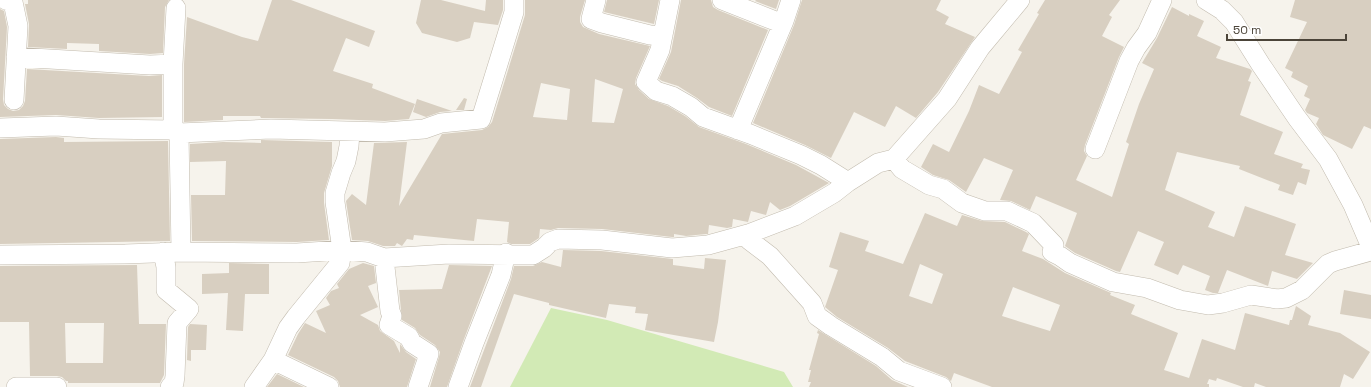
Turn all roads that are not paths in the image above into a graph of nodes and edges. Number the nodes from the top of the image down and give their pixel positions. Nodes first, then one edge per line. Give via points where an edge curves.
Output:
1 (6, 0) edge
2 (514, 0) edge
3 (596, 0) edge
4 (670, 0) edge
5 (722, 0) edge
6 (791, 0) edge
7 (1020, 0) edge
8 (1162, 0) edge
9 (1206, 0) edge
10 (176, 8) dead end
11 (784, 21) junction
12 (663, 36) junction
13 (16, 57) junction
14 (172, 64) junction
15 (14, 100) dead end
16 (0, 128) edge
17 (738, 130) junction
18 (176, 131) junction
19 (350, 132) junction
20 (1095, 148) dead end
21 (894, 159) junction
22 (848, 182) junction
23 (748, 234) junction
24 (1371, 247) edge
25 (342, 250) junction
26 (1371, 251) edge
27 (172, 252) junction
28 (506, 254) junction
29 (0, 255) edge
30 (384, 258) junction
31 (273, 360) junction
32 (16, 387) edge
33 (57, 387) edge
34 (170, 387) edge
35 (254, 387) edge
36 (329, 387) edge
37 (418, 387) edge
38 (458, 387) edge
39 (942, 387) edge

1 - 13 street via 13,2 18,26
2 - 19 street via 514,12 481,119 415,130
3 - 12 street via 591,19 650,35
4 - 12 street
5 - 11 street via 778,22
6 - 11 street
7 - 21 street via 980,48 947,99
8 - 20 street via 1147,32 1129,61
9 - 24 street via 1222,10 1234,22 1261,66 1328,159
10 - 14 street
11 - 17 street
12 - 17 street via 660,50 646,82 656,91 672,96 703,117
13 - 14 street via 150,66
13 - 15 street
14 - 18 street
16 - 18 street via 56,126
17 - 22 street via 801,155
18 - 19 street via 271,129
18 - 27 street
19 - 25 street via 346,161 335,193
21 - 22 street via 878,163
21 - 26 street via 902,169 929,185 943,189 962,203 985,211 1007,211 1033,223 1054,245 1052,252 1070,263 1113,282 1147,288 1197,304 1222,303 1251,295 1286,298 1302,290 1328,264
22 - 23 street via 795,216
23 - 28 street via 708,245 672,248 602,240 558,240 550,242 533,254
23 - 39 street via 749,240 770,256 812,303 817,316 899,370
25 - 27 street via 297,253
25 - 30 street via 367,252
25 - 31 street via 340,263 288,328
27 - 29 street
27 - 34 street via 166,267 166,290 189,309 177,323 175,376
28 - 30 street
28 - 38 street via 501,275
30 - 37 street via 392,316 389,326 409,337 412,343 429,354
31 - 35 street
31 - 36 street
32 - 33 street

